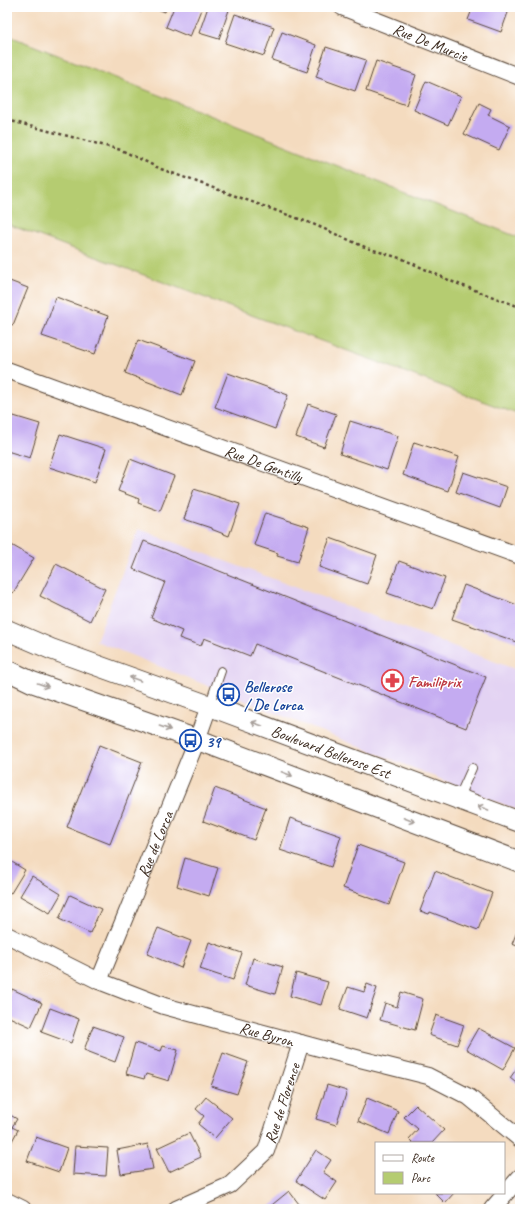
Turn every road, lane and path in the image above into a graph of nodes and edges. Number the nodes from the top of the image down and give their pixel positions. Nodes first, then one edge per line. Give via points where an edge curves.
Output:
1 (342, 7) edge
2 (519, 75) edge
3 (7, 120) edge
4 (520, 307) edge
5 (7, 370) edge
6 (520, 556) edge
7 (7, 630) edge
8 (7, 670) edge
9 (221, 671) dead end
10 (209, 706) junction
11 (197, 740) junction
12 (472, 768) dead end
13 (458, 799) junction
14 (520, 822) edge
15 (520, 862) edge
16 (7, 935) edge
17 (99, 981) junction
18 (301, 1043) junction
19 (520, 1139) edge
20 (520, 1176) edge
21 (505, 1194) edge
22 (505, 1194) edge
23 (7, 1201) edge
24 (23, 1209) edge
25 (176, 1209) edge
26 (492, 1209) edge

1 - 2 street, Rue De Murcie
3 - 4 path via 121,150 161,169 312,224
5 - 6 street, Rue De Gentilly
10 -> 7 street, Boulevard Bellerose Est via 51,649
8 -> 11 street via 32,682
9 - 10 lane
10 - 11 street, Rue de Lorca
13 -> 10 street, Boulevard Bellerose Est
11 -> 15 street
11 - 17 street, Rue de Lorca
12 - 13 lane
14 -> 13 street, Boulevard Bellerose Est
16 - 17 street, Rue Byron
17 - 18 street, Rue Byron via 164,1006
18 - 19 street, Rue Byron via 428,1076 469,1097
18 - 25 street, Rue de Florence via 266,1151 230,1185
20 - 21 street
22 - 26 street
23 - 24 street

